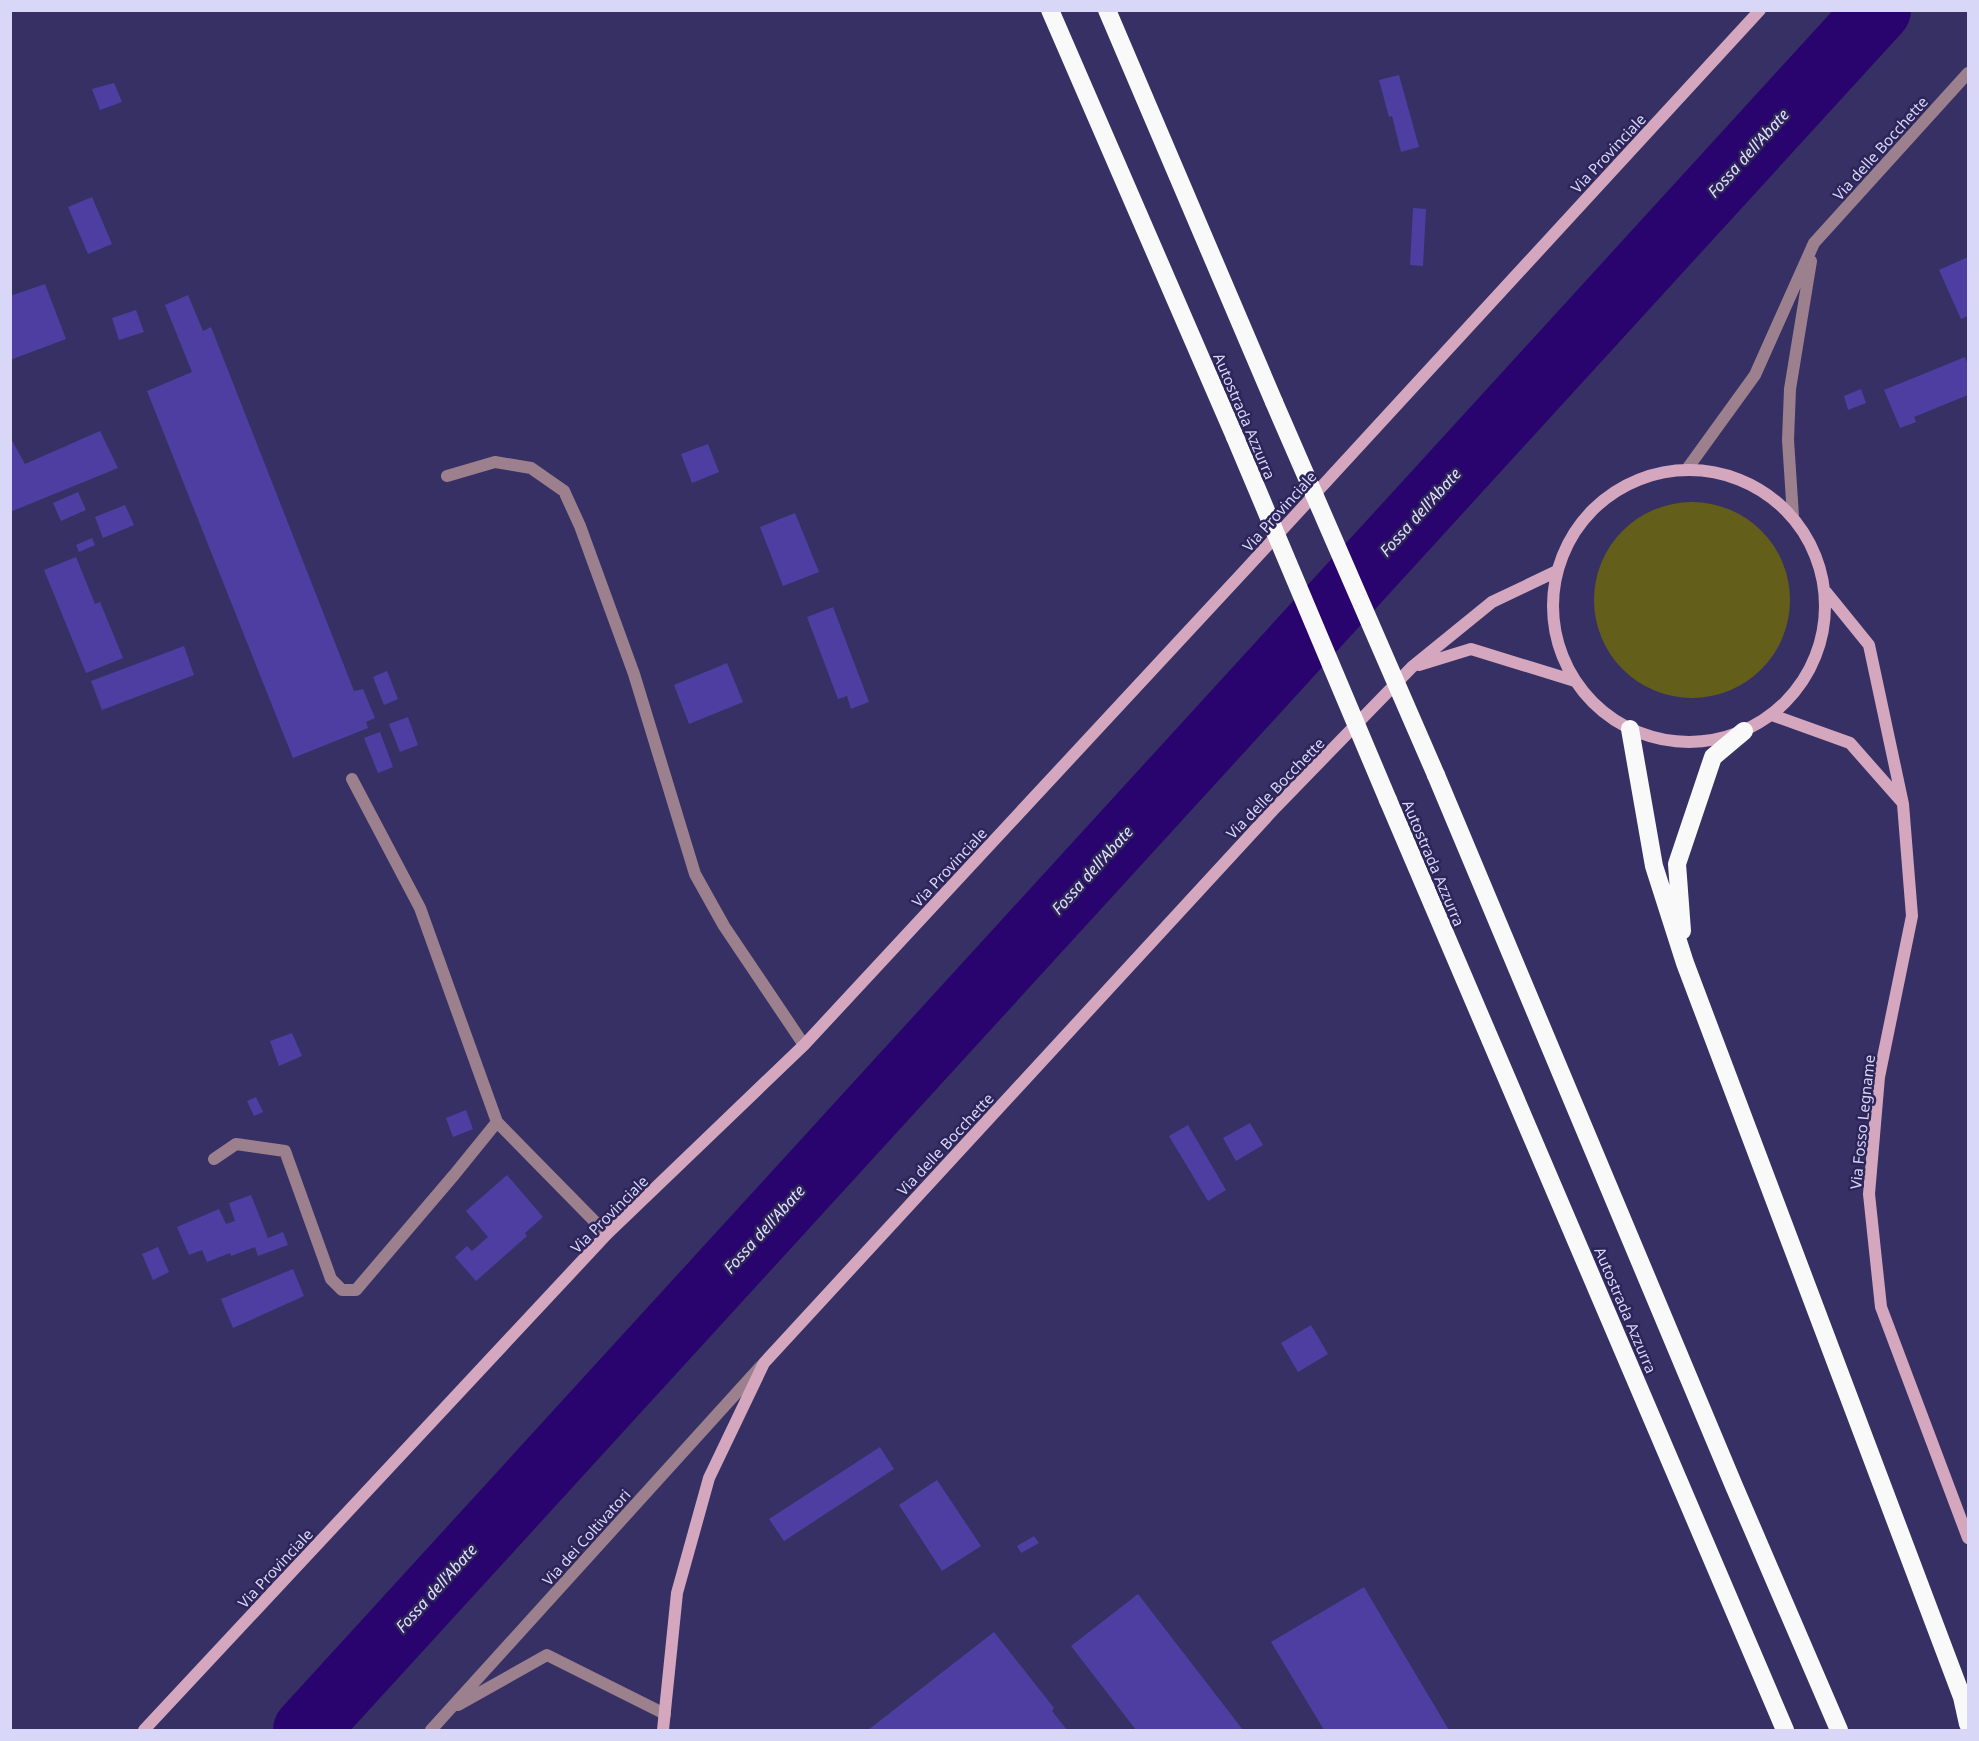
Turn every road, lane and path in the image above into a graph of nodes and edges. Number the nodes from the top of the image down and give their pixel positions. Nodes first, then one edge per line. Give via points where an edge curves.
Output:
1 (1050, 10) edge
2 (1107, 10) edge
3 (1760, 10) edge
4 (1968, 74) edge
5 (1814, 243) junction
6 (1687, 469) junction
7 (447, 476) dead end
8 (1793, 516) junction
9 (1557, 571) junction
10 (1826, 592) junction
11 (1412, 667) junction
12 (1575, 681) junction
13 (1772, 715) junction
14 (1630, 729) junction
15 (1744, 731) junction
16 (352, 778) dead end
17 (1903, 804) junction
18 (1685, 963) junction
19 (804, 1045) junction
20 (497, 1122) junction
21 (214, 1159) dead end
22 (607, 1234) junction
23 (764, 1363) junction
24 (1968, 1538) edge
25 (1965, 1702) edge
26 (449, 1710) junction
27 (665, 1714) junction
28 (1968, 1724) edge
29 (144, 1731) edge
30 (431, 1731) edge
31 (663, 1731) edge
32 (1785, 1731) edge
33 (1839, 1731) edge

1 - 32 highway, Autostrada Azzurra, bridge
2 - 33 highway, Autostrada Azzurra, bridge via 1436,775
3 - 19 main road, Via Provinciale
4 - 5 street, Via delle Bocchette
5 - 6 street via 1755,375
5 - 8 street via 1790,388 1788,440
6 - 8 main road via 1727,474 1763,490
6 - 9 main road via 1652,474 1619,488 1591,510 1570,538
7 - 19 street via 495,462 531,468 564,491 634,674 695,874 724,926
8 - 10 main road via 1815,552
9 - 11 main road, Via delle Bocchette via 1492,603
9 - 12 main road via 1552,609 1559,646
10 - 13 main road via 1823,639 1804,681
10 - 17 main road, Via Fosso Legname via 1869,645
11 - 12 main road via 1471,649
11 - 23 main road, Via delle Bocchette via 1276,807
12 - 14 main road via 1599,709
13 - 15 main road
13 - 17 main road via 1850,743
14 - 15 main road via 1667,741 1707,742
14 - 18 highway via 1654,866
15 - 18 highway via 1713,757 1677,864
16 - 20 street via 420,908
17 - 24 main road, Via Fosso Legname via 1912,916 1880,1077 1869,1194 1881,1307
18 - 25 highway
19 - 22 main road, Via Provinciale
20 - 21 street via 356,1290 342,1290 331,1279 285,1151 236,1144
20 - 22 street
22 - 29 main road, Via Provinciale
23 - 26 street, Via dei Coltivatori
23 - 27 main road, Via delle Bocchette via 709,1478 677,1593
25 - 28 highway
26 - 27 street via 547,1655
26 - 30 street, Via dei Coltivatori
27 - 31 main road, Via delle Bocchette

